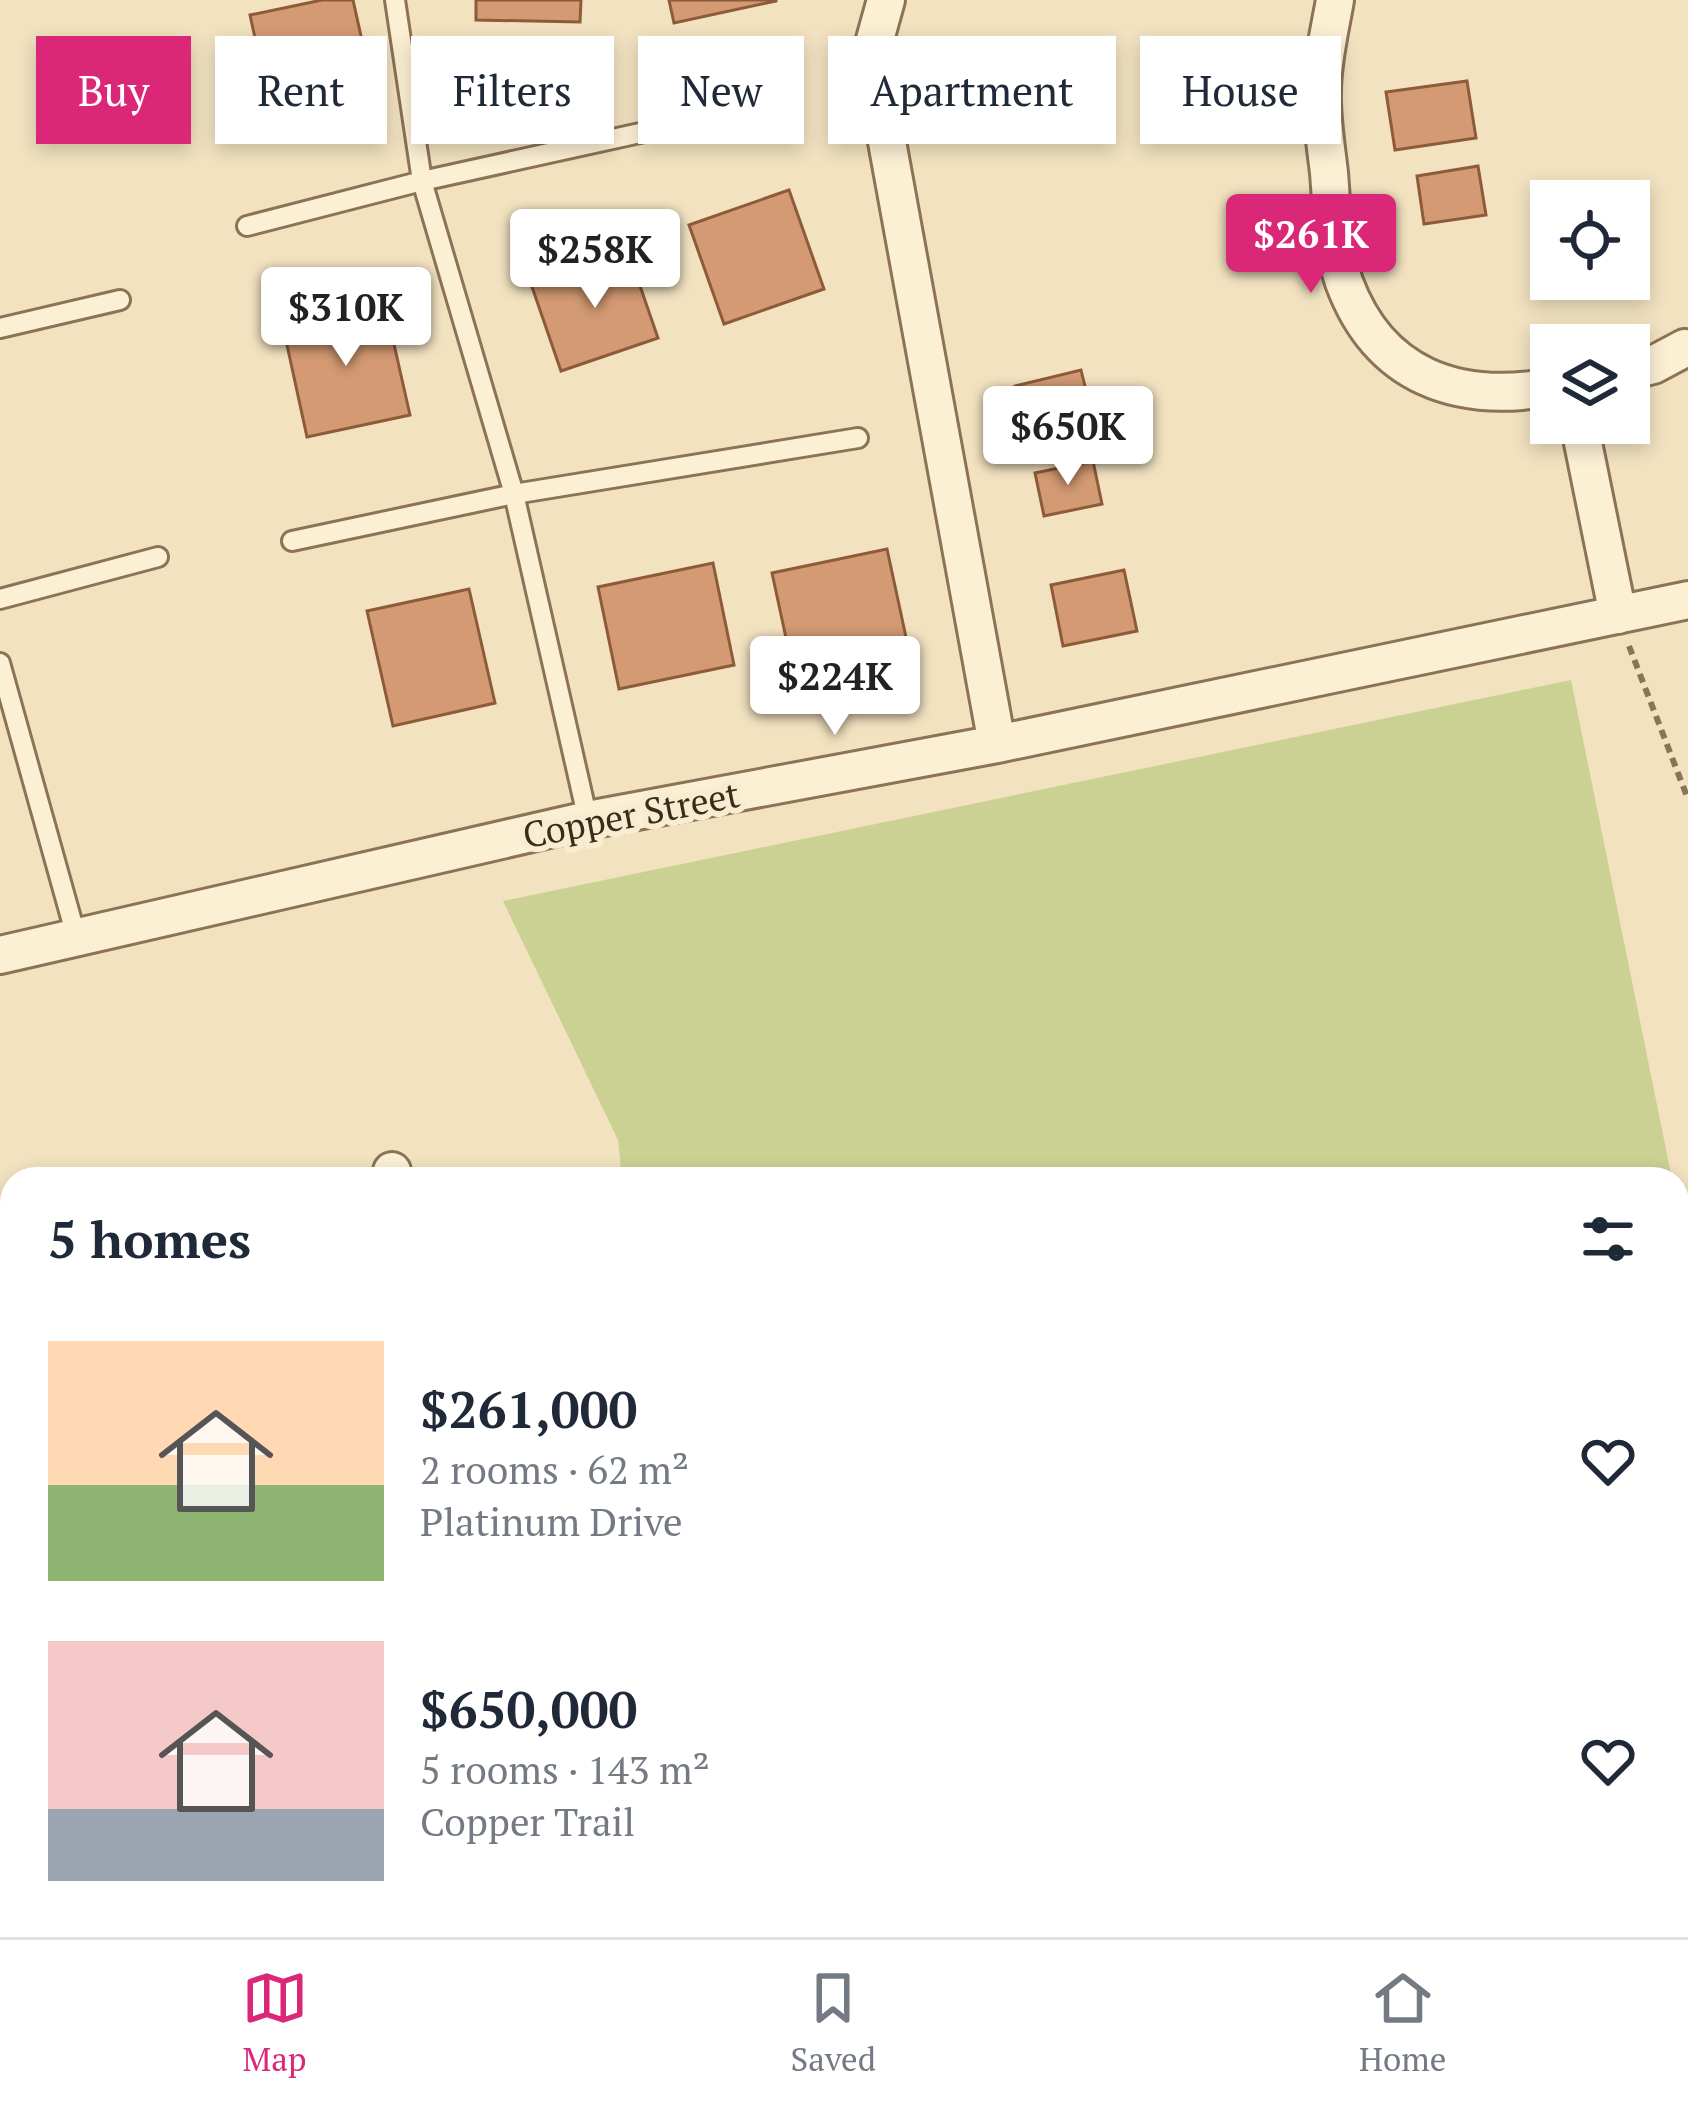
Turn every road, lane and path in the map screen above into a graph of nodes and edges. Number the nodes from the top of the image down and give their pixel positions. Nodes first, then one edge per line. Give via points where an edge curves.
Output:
1 (395, 0) edge
2 (886, 0) edge
3 (1335, 0) edge
4 (638, 133) edge
5 (422, 181) junction
6 (247, 226) dead end
7 (120, 300) dead end
8 (0, 328) edge
9 (1685, 348) dead end
10 (1650, 365) edge
11 (1530, 389) edge
12 (858, 438) dead end
13 (1584, 444) edge
14 (514, 494) junction
15 (292, 541) dead end
16 (158, 557) dead end
17 (0, 599) edge
18 (1688, 600) edge
19 (1618, 615) junction
20 (0, 663) edge
21 (997, 744) junction
22 (1688, 800) edge
23 (588, 820) junction
24 (76, 936) junction
25 (0, 955) edge

1 - 5 lane
2 - 21 street via 871,54
3 - 11 street via 1322,89 1336,248 1359,313 1390,350 1448,388
4 - 5 lane
5 - 6 lane
5 - 14 lane
7 - 8 lane
9 - 10 street
12 - 14 lane
13 - 19 street
14 - 15 lane
14 - 23 lane
16 - 17 lane
18 - 19 street, Copper Street
19 - 21 street, Copper Street
19 - 22 path
20 - 24 lane
21 - 23 street, Copper Street
23 - 24 street, Copper Street
24 - 25 street, Copper Street

